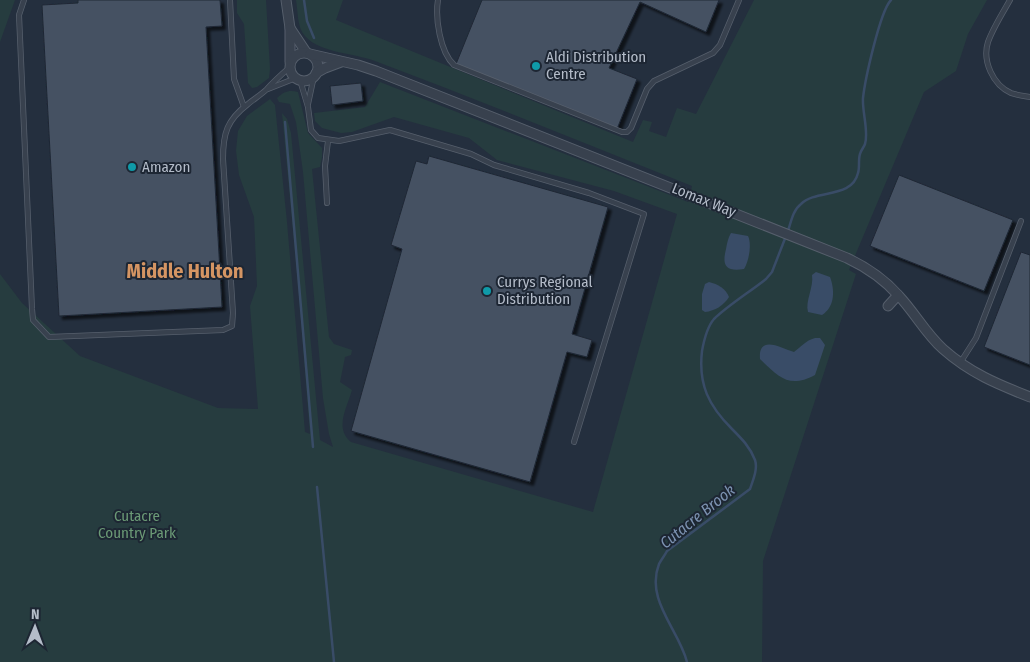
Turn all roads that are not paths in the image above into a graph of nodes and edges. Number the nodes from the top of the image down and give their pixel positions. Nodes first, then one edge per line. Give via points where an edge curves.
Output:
1 (24, 0) edge
2 (230, 0) edge
3 (286, 0) edge
4 (438, 0) edge
5 (739, 0) edge
6 (1010, 0) edge
7 (290, 28) junction
8 (308, 53) junction
9 (341, 62) junction
10 (290, 64) junction
11 (315, 75) junction
12 (298, 79) junction
13 (267, 89) junction
14 (1030, 97) edge
15 (244, 107) junction
16 (308, 107) junction
17 (328, 140) junction
18 (327, 202) dead end
19 (1021, 221) dead end
20 (898, 295) junction
21 (888, 306) dead end
22 (960, 363) junction
23 (1030, 397) edge
24 (574, 442) dead end

1 - 15 lane via 19,15 32,309 33,320 49,337 223,330 232,326 223,145 228,125
2 - 15 lane via 234,79
3 - 7 street
4 - 5 lane via 437,22 446,55 454,65 627,132 654,81 713,53
6 - 14 lane via 987,44 990,71 1010,92
7 - 8 street
7 - 10 street
8 - 9 street, Lomax Way
8 - 10 street via 296,54
8 - 11 street via 318,65
9 - 11 street
9 - 20 street, Lomax Way via 376,71 806,241 856,262
10 - 12 street via 293,75
10 - 13 lane
11 - 12 street via 308,80
11 - 16 lane
12 - 13 lane
12 - 16 lane
13 - 15 lane
16 - 17 lane via 311,130 318,138
17 - 18 lane via 325,166
17 - 24 lane via 339,141 390,130 589,193 644,214
19 - 22 lane via 976,338
20 - 21 street
20 - 22 street, Lomax Way via 937,343
22 - 23 street, Lomax Way via 982,377

